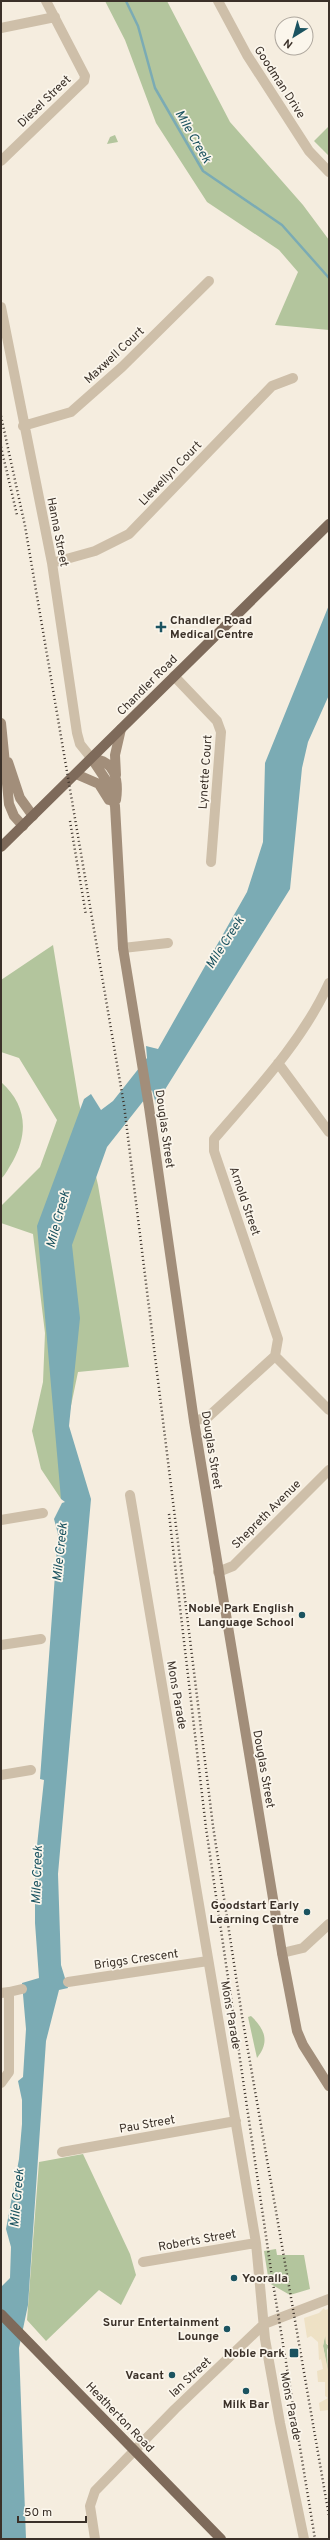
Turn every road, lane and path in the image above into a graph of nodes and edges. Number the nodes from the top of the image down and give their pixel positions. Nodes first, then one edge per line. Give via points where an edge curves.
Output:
1 (46, 1) edge
2 (218, 1) edge
3 (54, 17) junction
4 (1, 28) edge
5 (1, 161) edge
6 (329, 172) edge
7 (208, 281) dead end
8 (1, 307) edge
9 (293, 378) dead end
10 (23, 426) junction
11 (329, 524) edge
12 (52, 563) junction
13 (174, 676) junction
14 (1, 723) edge
15 (121, 729) junction
16 (6, 758) junction
17 (92, 759) junction
18 (76, 774) junction
19 (116, 782) junction
20 (115, 809) junction
21 (33, 816) junction
22 (23, 826) junction
23 (1, 847) edge
24 (211, 862) dead end
25 (168, 943) dead end
26 (123, 948) junction
27 (329, 982) edge
28 (278, 1063) junction
29 (329, 1132) edge
30 (275, 1356) junction
31 (329, 1410) edge
32 (194, 1421) junction
33 (329, 1470) edge
34 (130, 1495) dead end
35 (43, 1513) dead end
36 (1, 1520) edge
37 (218, 1572) junction
38 (41, 1639) dead end
39 (1, 1645) edge
40 (31, 1770) dead end
41 (1, 1775) edge
42 (329, 1924) edge
43 (282, 1953) junction
44 (208, 1961) junction
45 (68, 1982) dead end
46 (22, 1989) dead end
47 (5, 1993) edge
48 (1, 2083) edge
49 (329, 2086) edge
50 (236, 2121) junction
51 (62, 2152) dead end
52 (256, 2243) junction
53 (143, 2262) dead end
54 (329, 2299) edge
55 (1, 2314) edge
56 (264, 2324) junction
57 (135, 2452) junction
58 (95, 2539) edge
59 (221, 2539) edge
60 (304, 2539) edge

1 - 3 street
2 - 6 street, Goodman Drive via 247,56 309,151
3 - 4 street
3 - 5 street, Diesel Street via 85,76 80,85
7 - 10 street, Maxwell Court via 122,367 71,412
8 - 10 street, Hanna Street
9 - 12 street, Llewellyn Court via 272,386 129,534 95,551
10 - 12 street, Hanna Street
11 - 13 main road, Chandler Road
12 - 17 street, Hanna Street via 77,733 80,744
13 - 15 main road, Chandler Road
13 - 24 street, Lynette Court via 217,721 221,732
14 - 16 main road
15 - 17 main road, Chandler Road
15 - 19 main road via 115,755
16 - 21 main road via 20,798
16 - 22 main road via 5,781 9,804 14,816
17 - 18 main road, Chandler Road
17 - 19 main road, Douglas Street via 103,760 110,765
17 - 20 main road, Douglas Street via 107,780
18 - 20 main road via 101,786
18 - 21 main road, Chandler Road
19 - 20 main road, Douglas Street
20 - 26 main road, Douglas Street
21 - 22 main road, Chandler Road
22 - 23 main road, Chandler Road
25 - 26 street
26 - 32 main road, Douglas Street via 149,1107
27 - 28 street, Arnold Street via 316,1011
28 - 29 street
28 - 30 street, Arnold Street via 214,1139 214,1151 278,1339
30 - 31 street
30 - 32 street via 208,1417
32 - 37 main road, Douglas Street
33 - 37 street, Shepreth Avenue via 233,1566
34 - 44 street, Mons Parade
35 - 36 street
37 - 43 main road, Douglas Street
38 - 39 street
40 - 41 street
42 - 43 street via 303,1948
43 - 49 main road, Douglas Street via 297,2031
44 - 45 street, Briggs Crescent
44 - 50 street, Mons Parade
46 - 47 street
47 - 48 street via 9,2072
50 - 51 street, Pau Street
50 - 52 street, Mons Parade
52 - 53 street, Roberts Street
52 - 56 street, Mons Parade
54 - 56 street
55 - 57 main road, Heatherton Road
56 - 57 street, Ian Street via 175,2409
56 - 60 street, Mons Parade via 278,2414
57 - 58 street, Ian Street via 91,2497
57 - 59 main road, Heatherton Road

